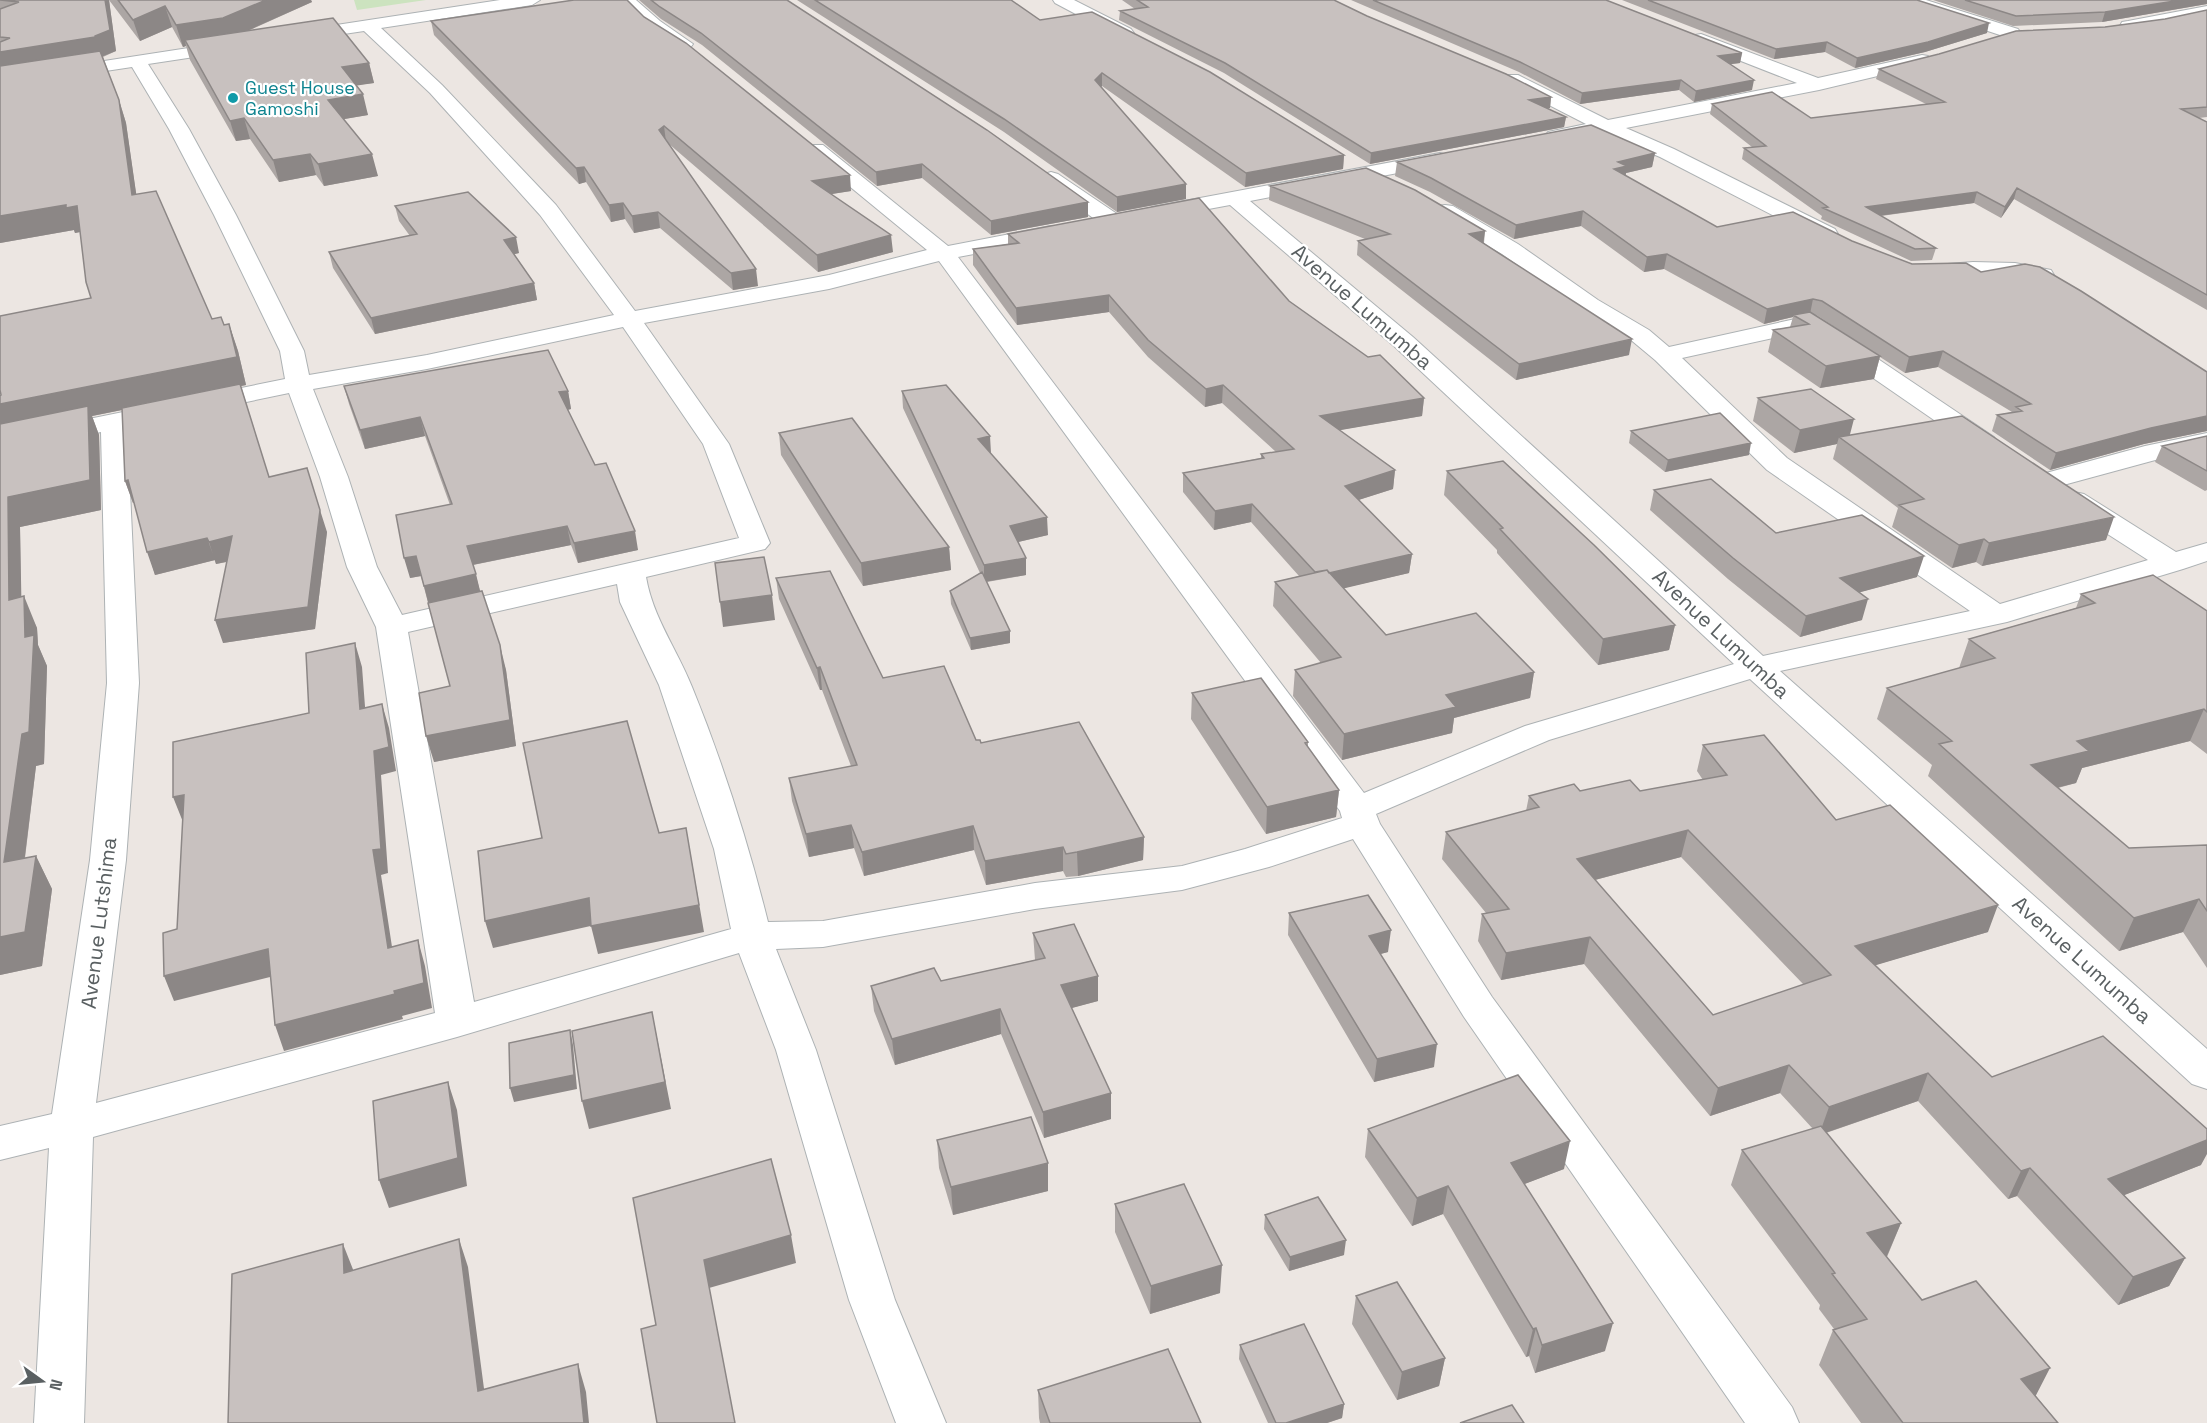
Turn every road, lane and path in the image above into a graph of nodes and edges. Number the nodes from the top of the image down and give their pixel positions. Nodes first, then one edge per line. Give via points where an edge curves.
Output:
1 (532, 0) edge
2 (626, 0) edge
3 (1061, 0) edge
4 (1909, 0) edge
5 (2146, 6) edge
6 (2207, 11) edge
7 (2175, 16) junction
8 (368, 24) junction
9 (2207, 25) edge
10 (2114, 27) edge
11 (2035, 32) edge
12 (2012, 33) junction
13 (1688, 34) edge
14 (276, 40) edge
15 (1141, 41) edge
16 (1981, 42) edge
17 (253, 43) edge
18 (1940, 55) edge
19 (704, 59) edge
20 (138, 62) junction
21 (1501, 74) edge
22 (0, 82) edge
23 (1819, 85) junction
24 (1604, 126) junction
25 (796, 133) edge
26 (1536, 140) edge
27 (1458, 155) edge
28 (1035, 166) edge
29 (1358, 167) junction
30 (1234, 198) junction
31 (1112, 221) junction
32 (1847, 244) edge
33 (944, 253) junction
34 (1908, 270) edge
35 (2065, 287) edge
36 (629, 319) junction
37 (1664, 355) junction
38 (297, 384) junction
39 (114, 422) junction
40 (2207, 441) edge
41 (0, 445) edge
42 (2027, 470) junction
43 (2207, 552) edge
44 (2173, 563) junction
45 (630, 572) junction
46 (1996, 615) junction
47 (392, 627) junction
48 (1756, 668) junction
49 (1360, 817) junction
50 (752, 936) junction
51 (457, 1022) junction
52 (2207, 1073) edge
53 (72, 1126) junction
54 (0, 1143) edge
55 (59, 1423) edge
56 (921, 1423) edge
57 (1774, 1423) edge

1 - 8 street
2 - 19 street via 654,25
3 - 15 street
4 - 12 street
5 - 7 street
6 - 7 street
7 - 9 street
7 - 10 street
8 - 14 street
8 - 36 street via 436,89 548,210
11 - 12 street
12 - 16 street
13 - 23 street
17 - 20 street
18 - 23 street
20 - 22 street
20 - 38 street via 225,215 292,351
21 - 24 street
23 - 24 street
24 - 26 street
24 - 32 street via 1667,153
25 - 33 street
27 - 29 street
28 - 31 street
29 - 30 street
29 - 37 street via 1510,249
30 - 31 street
30 - 48 street, Avenue Lumumba via 1404,342
31 - 33 street
33 - 36 street via 829,282
33 - 49 street
34 - 35 street via 2024,270 2044,275
36 - 38 street via 427,362
36 - 45 street via 716,444 755,543
37 - 42 street via 1809,323
37 - 46 street via 1777,464
38 - 39 street
38 - 47 street via 334,477 362,567
39 - 41 street
39 - 53 street, Avenue Lutshima via 123,683 108,860
40 - 42 street
42 - 44 street
43 - 44 street
44 - 46 street
45 - 47 street
45 - 50 street via 635,602 675,685 732,849
46 - 48 street
47 - 51 street
48 - 49 street via 1537,733
48 - 52 street, Avenue Lumumba
49 - 50 street via 1256,858 1182,878 1035,896 823,934
49 - 57 street via 1478,1007
50 - 51 street
50 - 56 street via 796,1050 872,1300
51 - 53 street
53 - 54 street
53 - 55 street, Avenue Lutshima

